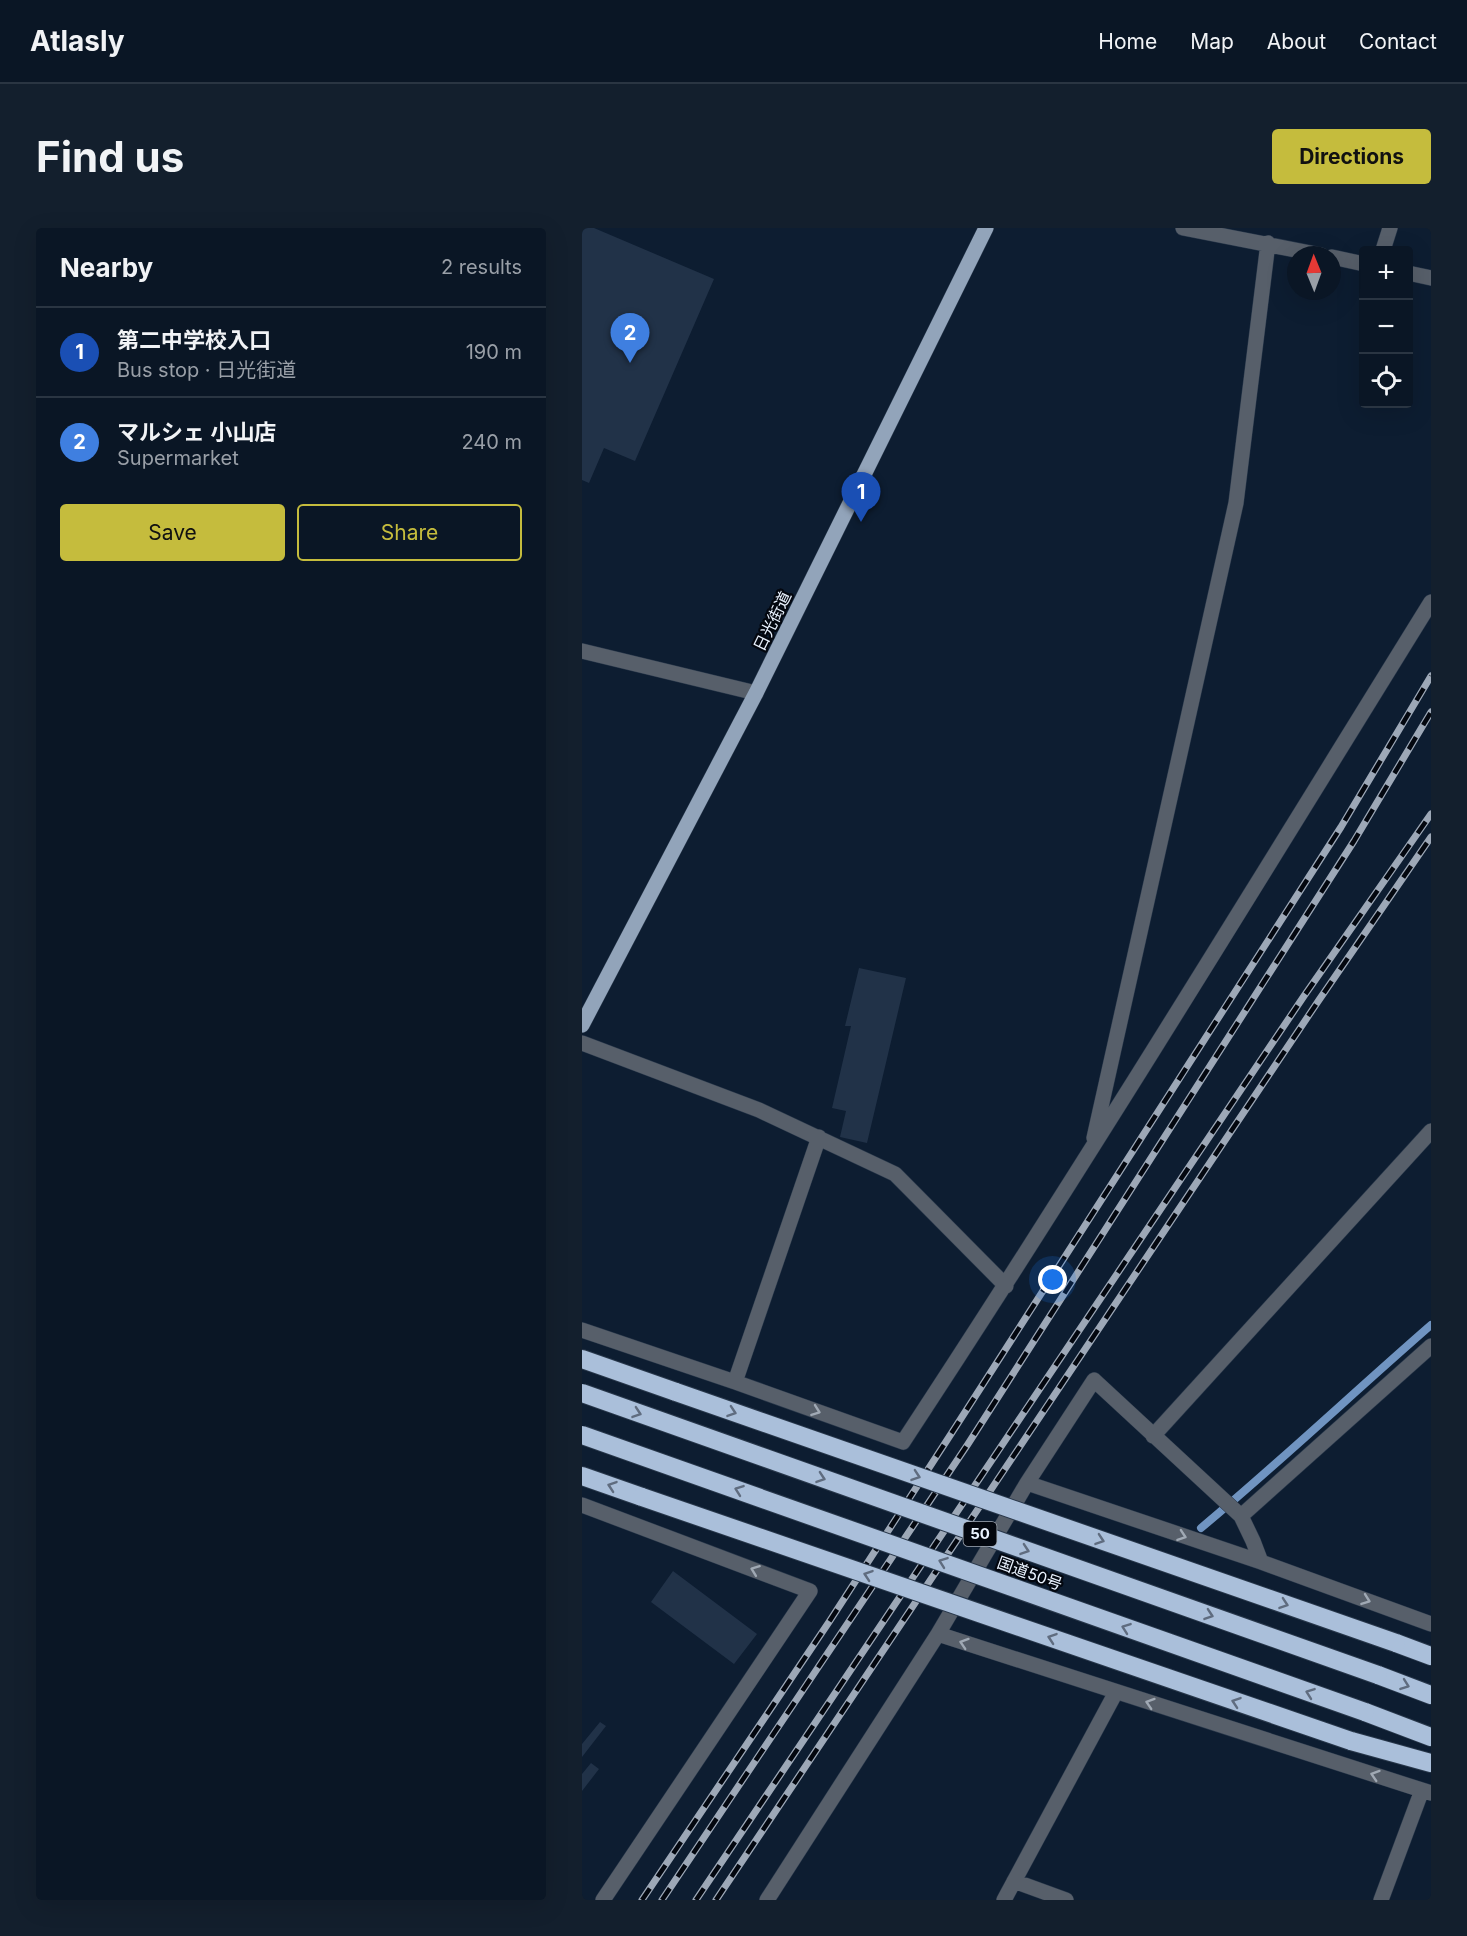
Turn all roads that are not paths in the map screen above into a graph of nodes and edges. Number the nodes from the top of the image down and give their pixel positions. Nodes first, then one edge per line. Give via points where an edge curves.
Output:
1 (986, 228) edge
2 (1183, 228) edge
3 (1390, 228) edge
4 (1268, 243) junction
5 (1384, 246) edge
6 (1287, 247) edge
7 (1341, 259) edge
8 (1359, 263) edge
9 (1413, 274) edge
10 (1431, 278) edge
11 (1431, 602) edge
12 (582, 651) edge
13 (756, 693) junction
14 (582, 1025) edge
15 (582, 1043) edge
16 (1431, 1131) edge
17 (819, 1137) junction
18 (1091, 1150) junction
19 (1006, 1286) junction
20 (582, 1330) edge
21 (1429, 1350) edge
22 (582, 1359) edge
23 (735, 1382) junction
24 (582, 1394) edge
25 (582, 1435) edge
26 (1153, 1436) junction
27 (582, 1476) edge
28 (1027, 1483) junction
29 (582, 1505) edge
30 (1242, 1515) junction
31 (1261, 1562) junction
32 (1431, 1624) edge
33 (938, 1634) junction
34 (1431, 1656) edge
35 (1116, 1692) junction
36 (1431, 1695) edge
37 (1431, 1737) edge
38 (1431, 1763) edge
39 (1426, 1791) edge
40 (1014, 1881) junction
41 (603, 1900) edge
42 (767, 1900) edge
43 (1004, 1900) edge
44 (1066, 1900) edge
45 (1381, 1900) edge

1 - 13 main road, 日光街道
2 - 4 street
3 - 5 street
4 - 6 street
4 - 18 street via 1236,503
7 - 8 street
9 - 10 street
11 - 18 street
12 - 13 street
13 - 14 main road, 日光街道
15 - 17 street
16 - 26 street
17 - 19 street via 895,1174
17 - 23 street
18 - 19 street
23 -> 19 street via 903,1442
20 - 23 street
21 - 30 street
22 -> 34 highway, bridge
24 -> 36 highway, 国道50号 / 50, bridge
37 -> 25 highway, 国道50号 / 50, bridge
26 - 28 street via 1095,1380
26 - 30 street
38 -> 27 highway, bridge via 1351,1741
28 -> 31 street
28 - 33 street
41 -> 29 street via 810,1591
30 - 31 street
31 -> 32 street
35 -> 33 street
33 - 42 street
39 -> 35 street
35 - 40 street
39 - 45 street
40 - 43 street
40 - 44 street

